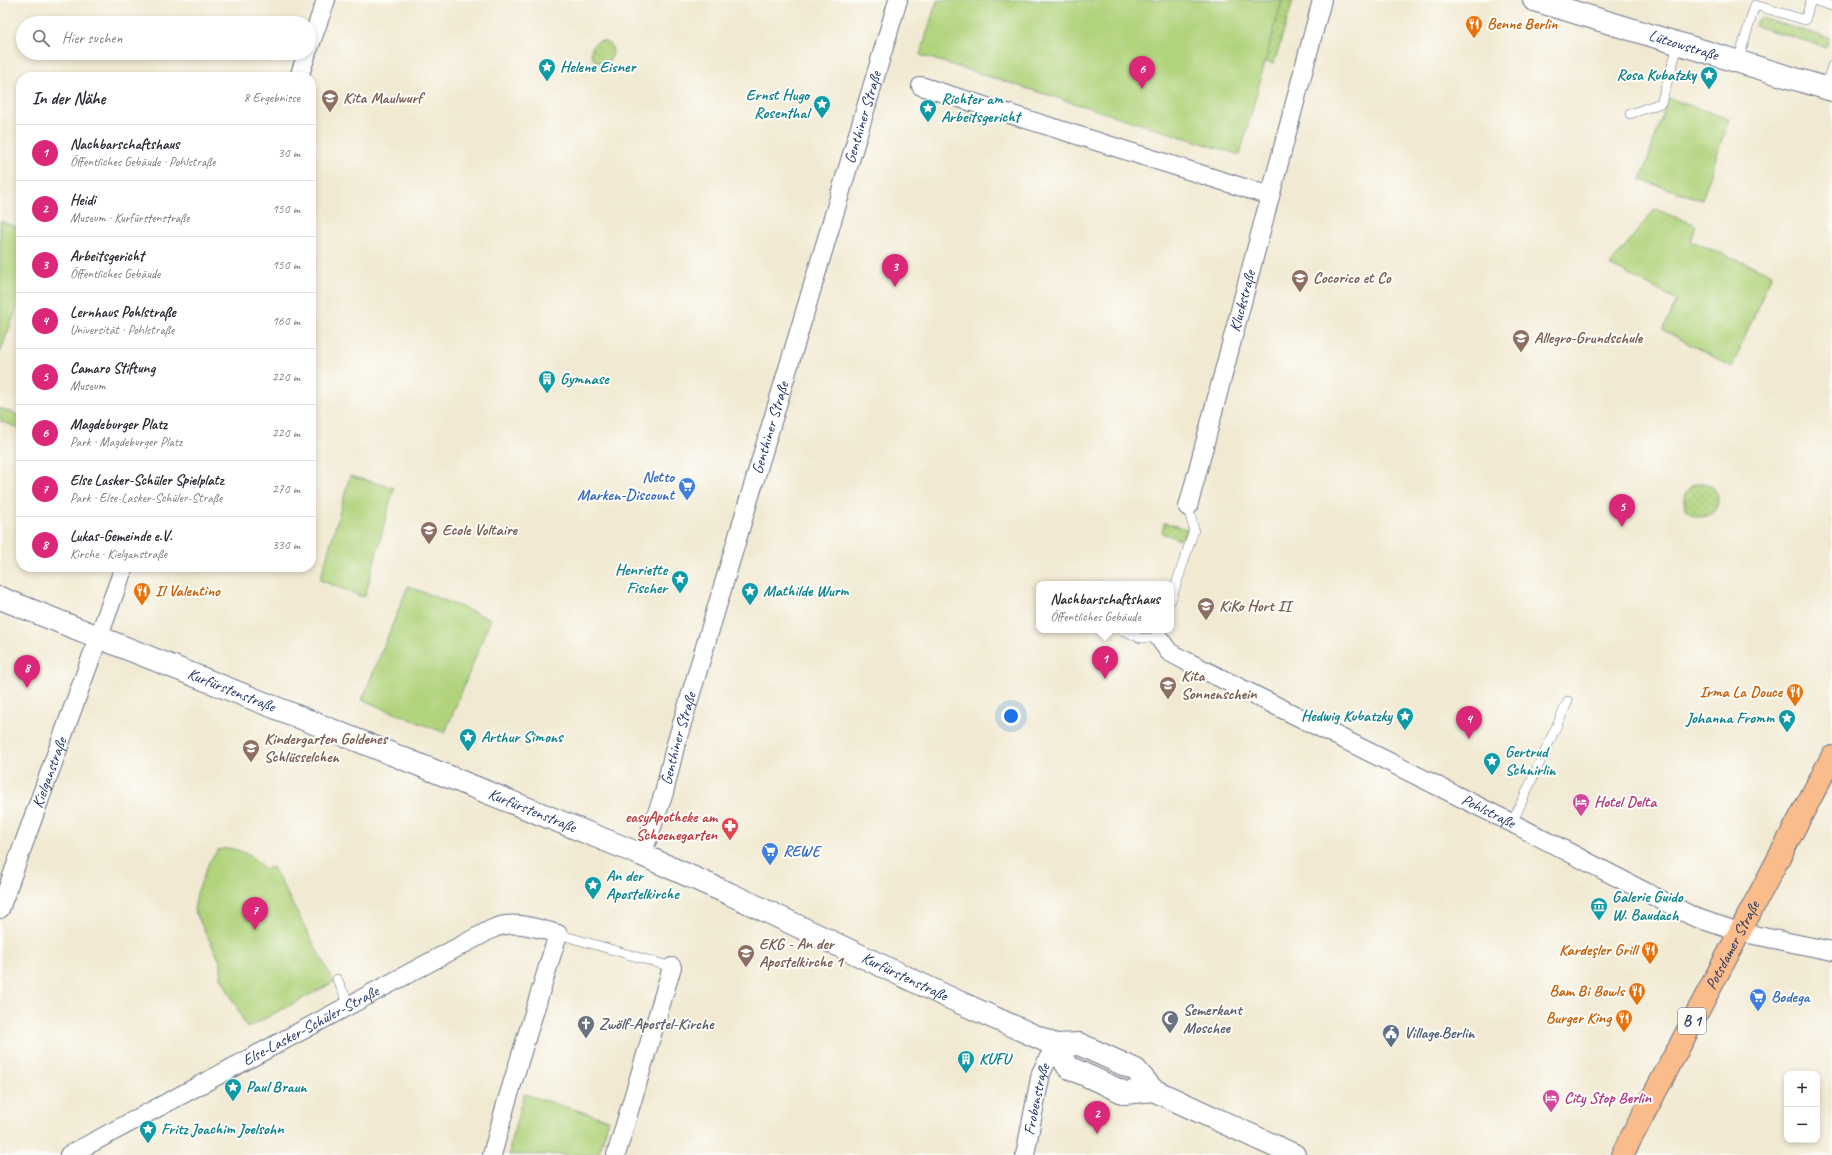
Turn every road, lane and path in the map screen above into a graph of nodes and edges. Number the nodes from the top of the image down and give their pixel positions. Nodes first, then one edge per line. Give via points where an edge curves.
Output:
1 (326, 0) edge
2 (898, 0) edge
3 (1322, 0) edge
4 (1534, 0) edge
5 (1812, 0) edge
6 (1755, 3) edge
7 (1832, 6) edge
8 (316, 28) edge
9 (1679, 43) junction
10 (305, 60) edge
11 (1738, 61) junction
12 (1832, 66) edge
13 (301, 72) edge
14 (921, 86) dead end
15 (1829, 89) edge
16 (1630, 114) dead end
17 (1270, 196) junction
18 (1188, 507) joint
19 (122, 572) edge
20 (1174, 591) edge
21 (0, 598) edge
22 (1129, 633) edge
23 (1160, 634) edge
24 (98, 637) junction
25 (1568, 701) dead end
26 (1832, 757) edge
27 (1512, 823) junction
28 (642, 855) junction
29 (0, 909) edge
30 (1739, 932) junction
31 (558, 934) junction
32 (1832, 951) edge
33 (672, 967) joint
34 (337, 979) dead end
35 (349, 1004) junction
36 (1054, 1045) junction
37 (69, 1155) edge
38 (492, 1155) edge
39 (616, 1155) edge
40 (1025, 1155) edge
41 (1294, 1155) edge
42 (1622, 1155) edge

1 - 8 street
2 - 28 street, Genthiner Straße via 693,685 664,792
3 - 17 street, Kluckstraße
4 - 9 street, Lützowstraße
5 - 6 lane via 1805,20
5 - 7 lane
6 - 11 lane
9 - 11 street, Lützowstraße
9 - 16 lane via 1661,104
10 - 13 street
11 - 15 street, Lützowstraße
12 - 15 lane
14 - 17 street
17 - 18 street, Kluckstraße
18 - 20 lane, Kluckstraße via 1194,530
19 - 24 street, Kielganstraße
21 - 24 street, Kurfürstenstraße
22 - 23 lane via 1140,638
23 - 27 street, Pohlstraße via 1169,652
24 - 28 street, Kurfürstenstraße
24 - 29 street, Kielganstraße
25 - 27 lane
26 - 30 main road, Potsdamer Straße / B 1
27 - 30 street, Pohlstraße via 1694,917
28 - 36 street, Kurfürstenstraße
30 - 32 street, Pohlstraße
30 - 42 main road, Potsdamer Straße / B 1
31 - 33 lane
31 - 35 street, Else-Lasker-Schüler-Straße via 515,923 503,924
31 - 38 street
33 - 39 street
34 - 35 lane
35 - 37 street, Else-Lasker-Schüler-Straße
36 - 40 street, Frobenstraße via 1041,1073
36 - 41 street via 1068,1067 1125,1093 1154,1090

